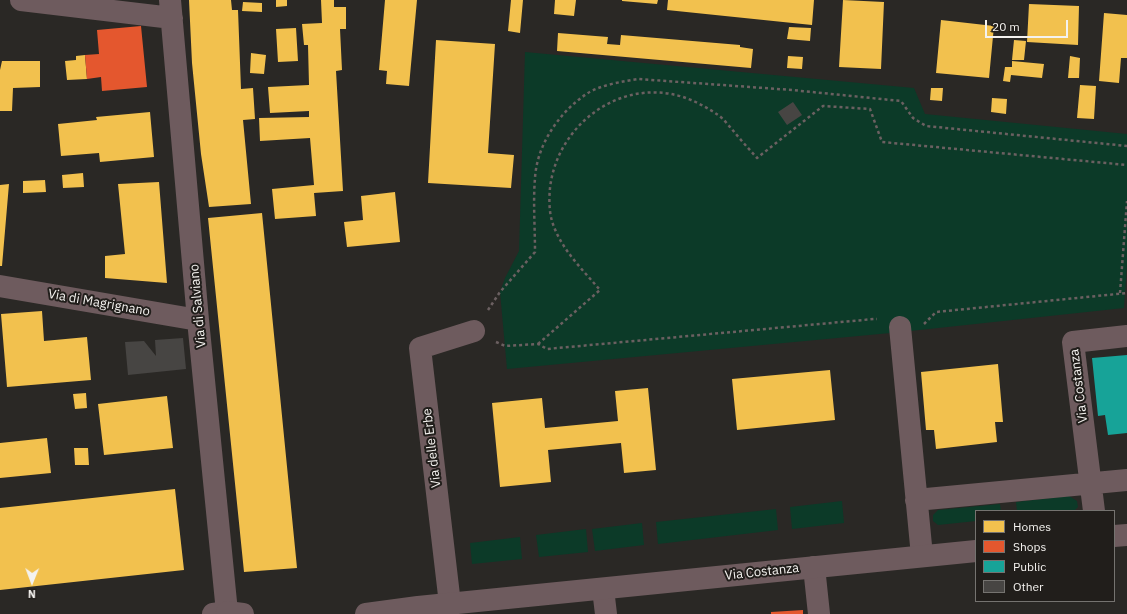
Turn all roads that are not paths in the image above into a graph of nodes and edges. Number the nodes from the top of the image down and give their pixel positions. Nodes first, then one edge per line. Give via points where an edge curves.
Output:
1 (21, 0) edge
2 (171, 9) edge
3 (0, 286) edge
4 (198, 320) junction
5 (900, 327) road end
6 (474, 331) dead end
7 (1127, 336) edge
8 (1127, 480) edge
9 (1090, 483) junction
10 (916, 500) junction
11 (1094, 510) edge
12 (1127, 535) edge
13 (1115, 536) edge
14 (975, 551) edge
15 (922, 556) junction
16 (814, 567) junction
17 (603, 589) junction
18 (450, 604) junction
19 (394, 612) edge
20 (228, 614) edge
21 (366, 614) edge
22 (606, 614) edge
23 (819, 614) edge

1 - 2 street
2 - 4 street, Via di Salviano
3 - 4 street, Via di Magrignano
4 - 20 street, Via di Salviano
5 - 10 street
6 - 18 street, Via delle Erbe via 420,348
7 - 9 street, Via Costanza via 1073,342
8 - 9 street
9 - 10 street
9 - 11 street, Via Costanza
10 - 15 street
12 - 13 street
14 - 15 street, Via Costanza
15 - 16 street, Via Costanza
16 - 17 street, Via Costanza
16 - 23 street
17 - 18 street, Via Costanza
17 - 22 street
18 - 19 street, Via Costanza
19 - 21 street, Via Costanza

